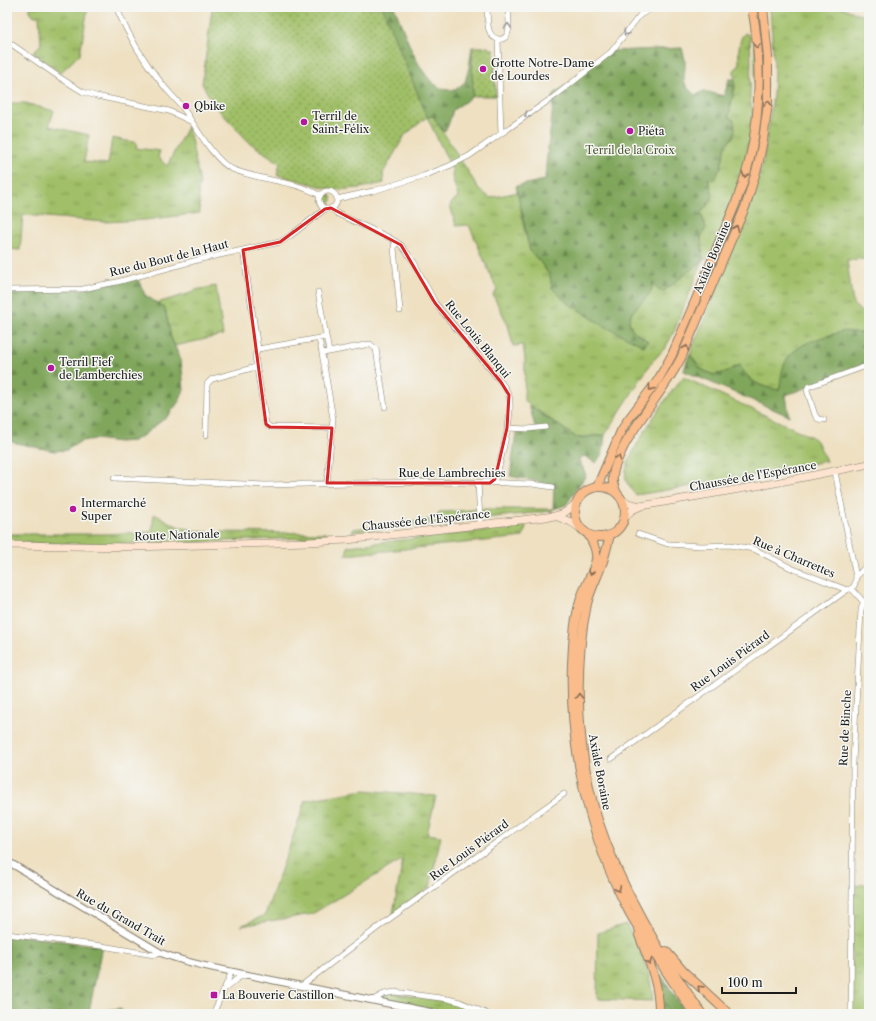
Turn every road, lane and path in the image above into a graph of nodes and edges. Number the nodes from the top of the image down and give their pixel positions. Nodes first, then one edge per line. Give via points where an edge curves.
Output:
1 (116, 7) edge
2 (487, 7) edge
3 (508, 7) edge
4 (654, 7) edge
5 (752, 7) edge
6 (763, 7) edge
7 (498, 39) junction
8 (7, 41) edge
9 (192, 121) junction
10 (501, 134) junction
11 (320, 195) junction
12 (337, 199) junction
13 (325, 208) junction
14 (331, 208) junction
15 (395, 241) junction
16 (243, 250) junction
17 (7, 290) edge
18 (318, 292) dead end
19 (400, 311) dead end
20 (326, 337) junction
21 (319, 339) junction
22 (258, 349) junction
23 (329, 352) junction
24 (322, 353) junction
25 (869, 365) edge
26 (256, 367) junction
27 (386, 407) dead end
28 (824, 420) dead end
29 (546, 427) dead end
30 (332, 428) junction
31 (507, 428) junction
32 (206, 434) dead end
33 (869, 464) edge
34 (835, 472) junction
35 (114, 478) dead end
36 (478, 482) junction
37 (490, 482) junction
38 (327, 483) junction
39 (553, 487) dead end
40 (597, 487) junction
41 (620, 497) junction
42 (577, 503) junction
43 (641, 506) junction
44 (555, 516) junction
45 (624, 518) junction
46 (482, 525) junction
47 (580, 528) junction
48 (638, 534) dead end
49 (610, 535) junction
50 (590, 536) junction
51 (347, 540) joint
52 (7, 545) edge
53 (869, 564) edge
54 (856, 577) junction
55 (851, 588) junction
56 (862, 602) junction
57 (869, 608) edge
58 (611, 759) dead end
59 (564, 794) dead end
60 (7, 861) edge
61 (630, 912) junction
62 (645, 925) junction
63 (7, 934) edge
64 (161, 952) junction
65 (234, 972) junction
66 (247, 975) junction
67 (233, 982) junction
68 (301, 986) junction
69 (222, 994) junction
70 (373, 1000) junction
71 (213, 1014) edge
72 (440, 1014) edge
73 (488, 1014) edge
74 (659, 1014) edge
75 (694, 1014) edge
76 (702, 1014) edge
77 (729, 1014) edge
78 (851, 1014) edge

1 - 9 street via 149,67
2 - 7 street via 489,31
7 -> 3 street via 504,38 508,30
4 -> 10 street via 640,16 611,52
5 -> 40 highway, Axiale Boraine via 757,41 757,103 752,150 741,189 672,355 658,380 621,431
41 -> 6 highway, Axiale Boraine via 612,483 614,468 634,429 670,380 681,358 753,184 768,103 768,57
7 - 10 street
8 - 9 street via 83,92 169,111
9 - 11 street via 226,165 246,174 308,189
10 - 12 street via 449,166 423,176
11 - 12 street via 328,190 333,192
11 - 13 street via 319,203
12 - 14 street
13 - 14 street
13 - 16 street, Rue du Bout de la Haut via 280,242
14 - 15 street, Rue Louis Blanqui via 338,214
15 - 19 street
15 - 31 street, Rue Louis Blanqui via 414,262 435,303 501,382 509,396
16 - 17 street, Rue du Bout de la Haut via 95,287
16 - 22 street
18 - 20 street
20 - 21 street
20 - 23 street
21 - 22 street
21 - 24 street
22 - 26 street via 255,356
23 - 24 street
23 - 27 street via 370,344 375,346
24 - 30 street via 333,419
25 - 28 street via 808,387 815,415
26 - 30 street via 268,426
26 - 32 street via 212,379 207,384
29 - 31 street
30 - 38 street
31 - 37 street, Rue Louis Blanqui via 497,475
33 - 34 main road, Chaussée de l'Espérance
34 - 43 main road, Chaussée de l'Espérance
34 - 54 street
35 - 38 street, Rue de Lambrechies via 265,485
36 - 37 street, Rue de Lambrechies
36 - 38 street, Rue de Lambrechies
36 - 46 street
37 - 39 street, Rue de Lambrechies
40 - 41 highway via 609,489
40 - 42 highway via 584,493
41 - 43 main road via 627,503
41 - 45 highway via 625,510
42 - 44 main road
42 - 47 highway via 575,515
43 - 45 main road
44 - 46 main road, Chaussée de l'Espérance
44 - 47 main road
45 - 49 highway via 619,529
46 - 51 main road, Chaussée de l'Espérance
47 - 50 highway
48 - 55 street, Rue à Charrettes via 668,544 730,545 754,549 796,571
49 - 50 highway via 599,538
62 -> 49 highway, Axiale Boraine via 619,873 598,820 586,770 579,715 580,661 585,616
50 -> 61 highway, Axiale Boraine via 596,559 580,599 577,616 572,663 572,719 580,775 591,818 610,870
51 - 52 main road, Route Nationale via 133,547
53 - 54 street
54 - 55 street
55 - 56 street via 861,596
55 - 58 street, Rue Louis Piérard
56 - 57 street
56 - 78 street, Rue de Binche via 853,762
59 - 68 street, Rue Louis Piérard via 385,922
60 - 64 street, Rue du Grand Trait
61 -> 74 highway via 653,973
61 - 75 highway, Axiale Boraine
62 - 76 highway, Axiale Boraine
77 -> 62 highway via 684,972
63 - 64 street via 154,955
64 - 65 street, Rue du Grand Trait via 184,961
65 - 66 street, Rue du Grand Trait
65 - 67 street
65 - 69 street
66 - 67 street
66 - 68 street, Rue du Grand Trait
67 - 69 street
68 - 70 street, Rue du Grand Trait
69 - 71 street
70 - 72 street, Rue du Grand Trait
70 - 73 street via 384,994 396,992 448,999

